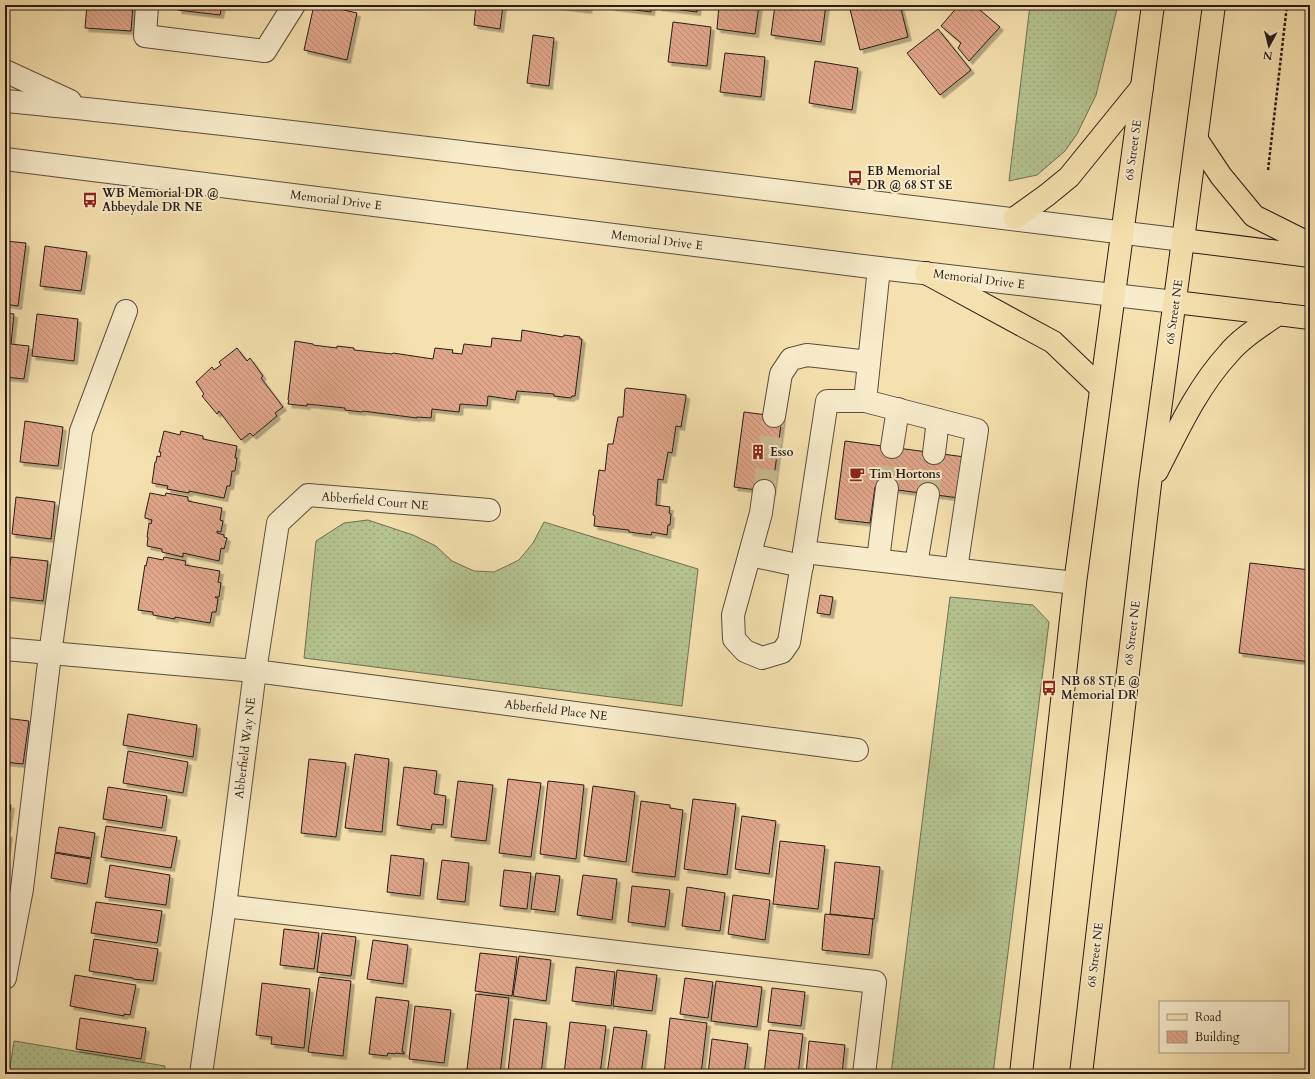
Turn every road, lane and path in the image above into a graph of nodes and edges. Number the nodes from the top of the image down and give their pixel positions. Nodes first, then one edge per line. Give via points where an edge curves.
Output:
1 (148, 5) edge
2 (294, 5) edge
3 (1153, 5) edge
4 (1214, 5) edge
5 (1287, 5) edge
6 (5, 72) edge
7 (1142, 87) junction
8 (5, 101) edge
9 (87, 108) junction
10 (1197, 140) junction
11 (5, 159) edge
12 (1268, 170) dead end
13 (1015, 218) junction
14 (1122, 232) junction
15 (1183, 240) junction
16 (1310, 244) edge
17 (1310, 256) edge
18 (879, 268) junction
19 (926, 273) junction
20 (1113, 295) junction
21 (1175, 302) junction
22 (126, 311) dead end
23 (1278, 314) junction
24 (1310, 318) edge
25 (869, 362) junction
26 (1100, 387) junction
27 (864, 400) junction
28 (898, 410) junction
29 (774, 416) tunnel mouth
30 (938, 420) junction
31 (892, 447) tunnel mouth
32 (934, 453) tunnel mouth
33 (1150, 484) junction
34 (887, 488) tunnel mouth
35 (764, 491) tunnel mouth
36 (928, 494) tunnel mouth
37 (489, 510) dead end
38 (750, 555) junction
39 (803, 559) junction
40 (878, 560) junction
41 (916, 564) junction
42 (956, 569) junction
43 (1075, 583) junction
44 (5, 649) edge
45 (50, 654) junction
46 (255, 671) junction
47 (857, 750) dead end
48 (225, 906) junction
49 (5, 978) edge
50 (201, 1074) edge
51 (864, 1074) edge
52 (1021, 1074) edge
53 (1081, 1074) edge

1 - 2 street via 145,36 265,51
3 - 7 main road, 68 Street SE
4 - 10 main road
5 - 12 path
6 - 9 street
7 - 13 main road via 1069,177
7 - 14 main road, 68 Street SE
8 - 9 street
9 - 13 street
10 - 15 main road
10 - 16 main road via 1221,176 1254,216
11 - 18 street, Memorial Drive E
13 - 14 street
14 - 15 street
14 - 20 main road, 68 Street SE
15 - 17 main road
15 - 21 main road, 68 Street NE
18 - 19 street, Memorial Drive E
18 - 25 street
19 - 20 street, Memorial Drive E
19 - 26 main road via 1053,342
20 - 21 street, Memorial Drive E
20 - 26 main road
21 - 23 main road, Memorial Drive E
21 - 33 main road, 68 Street NE
22 - 45 street via 81,431
23 - 24 main road, Memorial Drive E
23 - 33 main road via 1245,337 1228,353 1196,396
25 - 27 street
25 - 29 street via 807,355 791,359 781,374
26 - 43 main road
27 - 28 street
27 - 39 street via 827,401
28 - 30 street
28 - 31 street
30 - 32 street
30 - 42 street via 977,430
33 - 53 main road, 68 Street NE
34 - 40 street
35 - 38 street
36 - 41 street
37 - 46 street, Abberfield Court NE via 308,495 278,523
38 - 39 street
38 - 39 street via 733,615 734,639 746,651 762,658 782,652 789,642
39 - 40 street
40 - 41 street
41 - 42 street
42 - 43 street
43 - 52 main road
44 - 45 street
45 - 46 street
45 - 49 street via 22,889
46 - 47 street, Abberfield Place NE
46 - 48 street, Abberfield Way NE
48 - 50 street, Abberfield Way NE
48 - 51 street via 875,982

